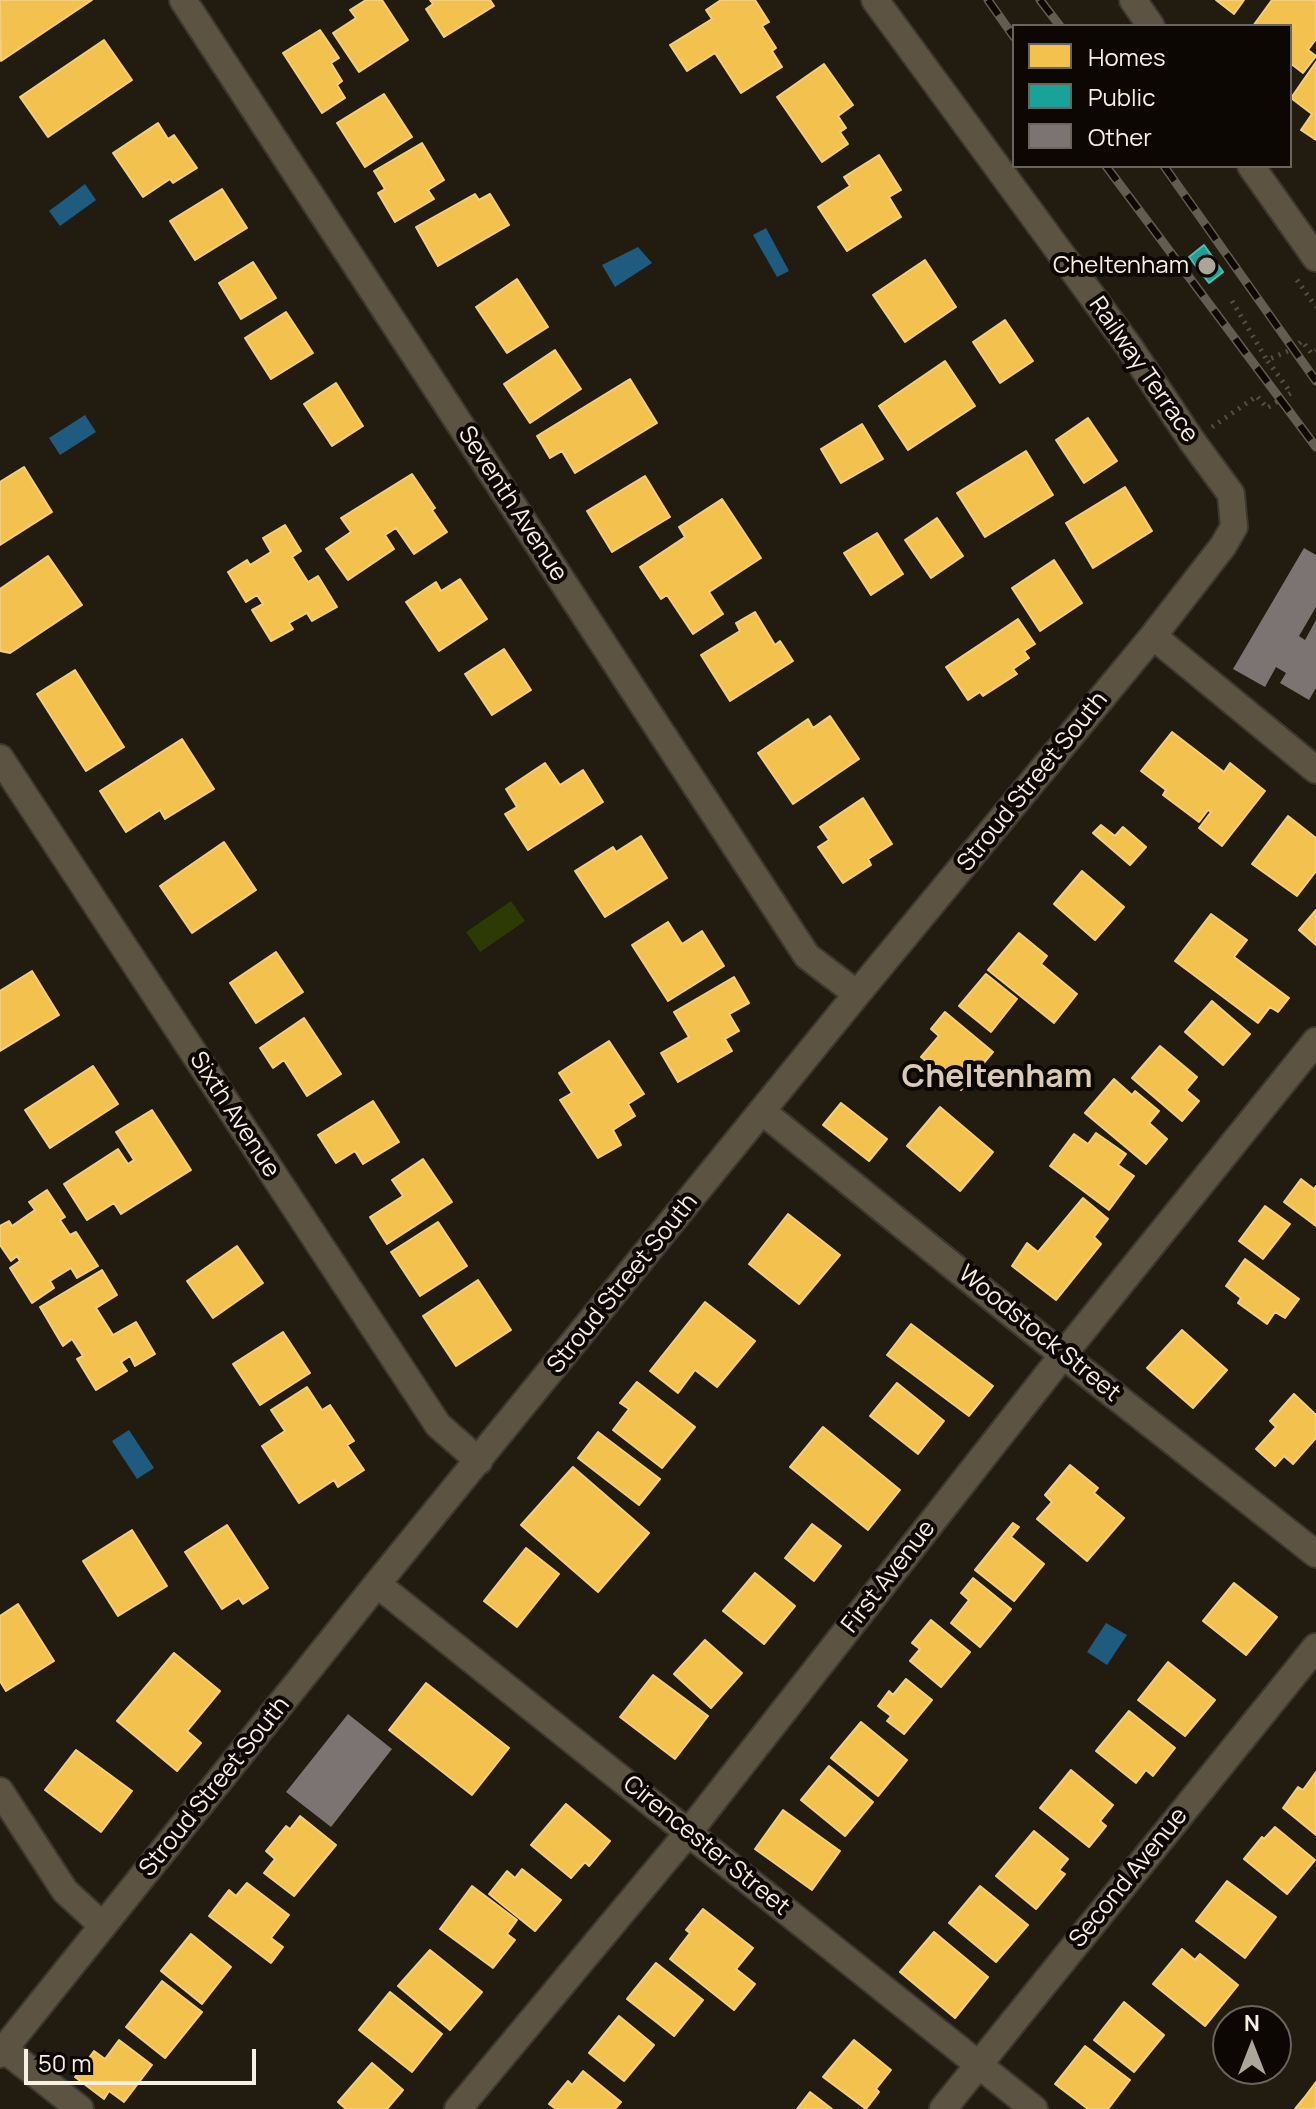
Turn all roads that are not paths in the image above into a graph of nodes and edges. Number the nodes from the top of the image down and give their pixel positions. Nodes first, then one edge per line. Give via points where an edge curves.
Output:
1 (183, 0) edge
2 (875, 0) edge
3 (1133, 0) edge
4 (1150, 24) edge
5 (1252, 168) edge
6 (1316, 258) edge
7 (1234, 509) joint
8 (1153, 636) junction
9 (0, 758) edge
10 (1316, 770) edge
11 (857, 994) junction
12 (1316, 1041) edge
13 (763, 1112) junction
14 (1063, 1355) junction
15 (479, 1461) junction
16 (1316, 1554) edge
17 (377, 1584) junction
18 (1316, 1647) edge
19 (0, 1791) edge
20 (688, 1833) junction
21 (103, 1926) junction
22 (2, 2051) edge
23 (979, 2064) junction
24 (80, 2109) edge
25 (458, 2109) edge
26 (943, 2109) edge
27 (1034, 2109) edge

1 - 11 street, Seventh Avenue via 807,956
2 - 7 street, Railway Terrace via 1130,348 1231,494
3 - 4 street
5 - 6 street
7 - 8 street, Stroud Street South via 1234,527 1223,546
8 - 10 street
8 - 11 street, Stroud Street South
9 - 15 street, Sixth Avenue via 438,1425
11 - 13 street, Stroud Street South
12 - 14 street, First Avenue
13 - 14 street, Woodstock Street
13 - 15 street, Stroud Street South
14 - 16 street, Woodstock Street
14 - 20 street, First Avenue
15 - 17 street, Stroud Street South
17 - 20 street, Cirencester Street
17 - 21 street, Stroud Street South
18 - 23 street, Second Avenue
19 - 21 street via 65,1891
20 - 23 street, Cirencester Street
20 - 25 street, First Avenue
21 - 22 street, Stroud Street South
22 - 24 street
23 - 26 street, Second Avenue
23 - 27 street, Cirencester Street

